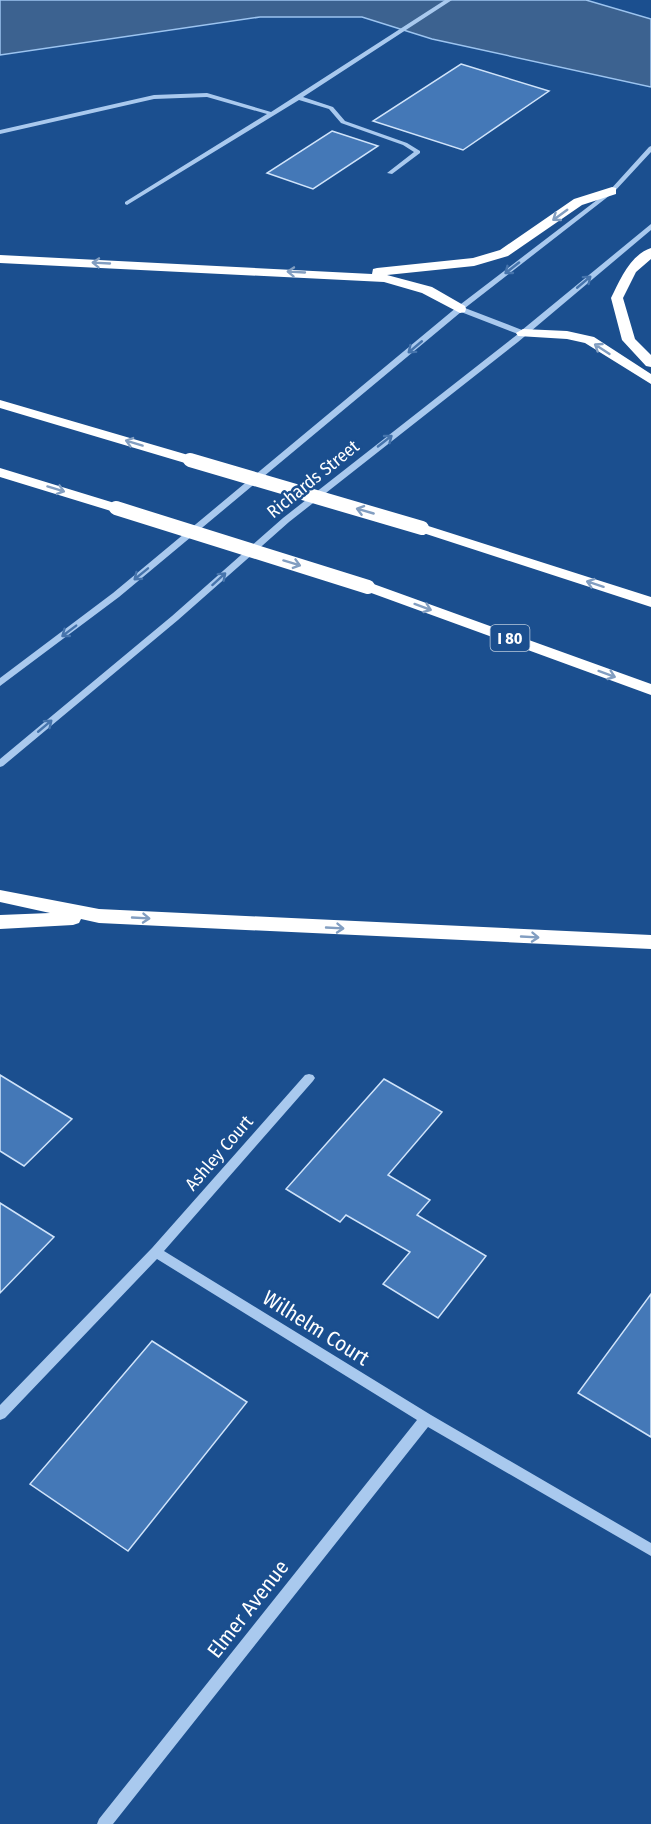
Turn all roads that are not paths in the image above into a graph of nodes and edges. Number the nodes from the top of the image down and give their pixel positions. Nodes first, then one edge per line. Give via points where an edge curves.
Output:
1 (449, 0) edge
2 (298, 98) junction
3 (272, 114) junction
4 (0, 132) edge
5 (651, 148) edge
6 (390, 172) dead end
7 (612, 191) junction
8 (127, 202) dead end
9 (651, 225) edge
10 (651, 252) edge
11 (0, 259) edge
12 (355, 275) junction
13 (460, 309) junction
14 (523, 333) junction
15 (651, 363) edge
16 (651, 380) edge
17 (0, 404) edge
18 (0, 472) edge
19 (651, 602) edge
20 (0, 683) edge
21 (651, 690) edge
22 (0, 764) edge
23 (0, 897) edge
24 (99, 916) junction
25 (0, 922) edge
26 (651, 942) edge
27 (309, 1078) dead end
28 (156, 1252) junction
29 (0, 1414) edge
30 (426, 1419) junction
31 (651, 1550) edge
32 (104, 1824) edge

1 - 2 street
2 - 3 street
2 - 6 street via 331,108 342,122 418,152
3 - 4 street via 207,95 154,97
3 - 8 street
5 - 7 street, Richards Street
7 -> 12 highway via 578,202 504,253 474,262
7 -> 13 street, Richards Street
14 -> 9 street, Richards Street
10 - 15 highway via 631,270 617,298 629,340
12 -> 11 highway
12 - 13 highway via 386,278 427,290
13 - 14 street
13 -> 20 street, Richards Street via 124,588
16 -> 14 highway via 589,340
22 -> 14 street, Richards Street via 286,520
19 -> 17 highway, bridge via 422,528
18 -> 21 highway, I 80, bridge via 368,587
23 - 24 highway
24 - 25 highway
24 -> 26 highway
27 - 28 street, Ashley Court
28 - 29 street
28 - 30 street, Wilhelm Court
30 - 31 street, Wilhelm Court
30 - 32 street, Elmer Avenue

